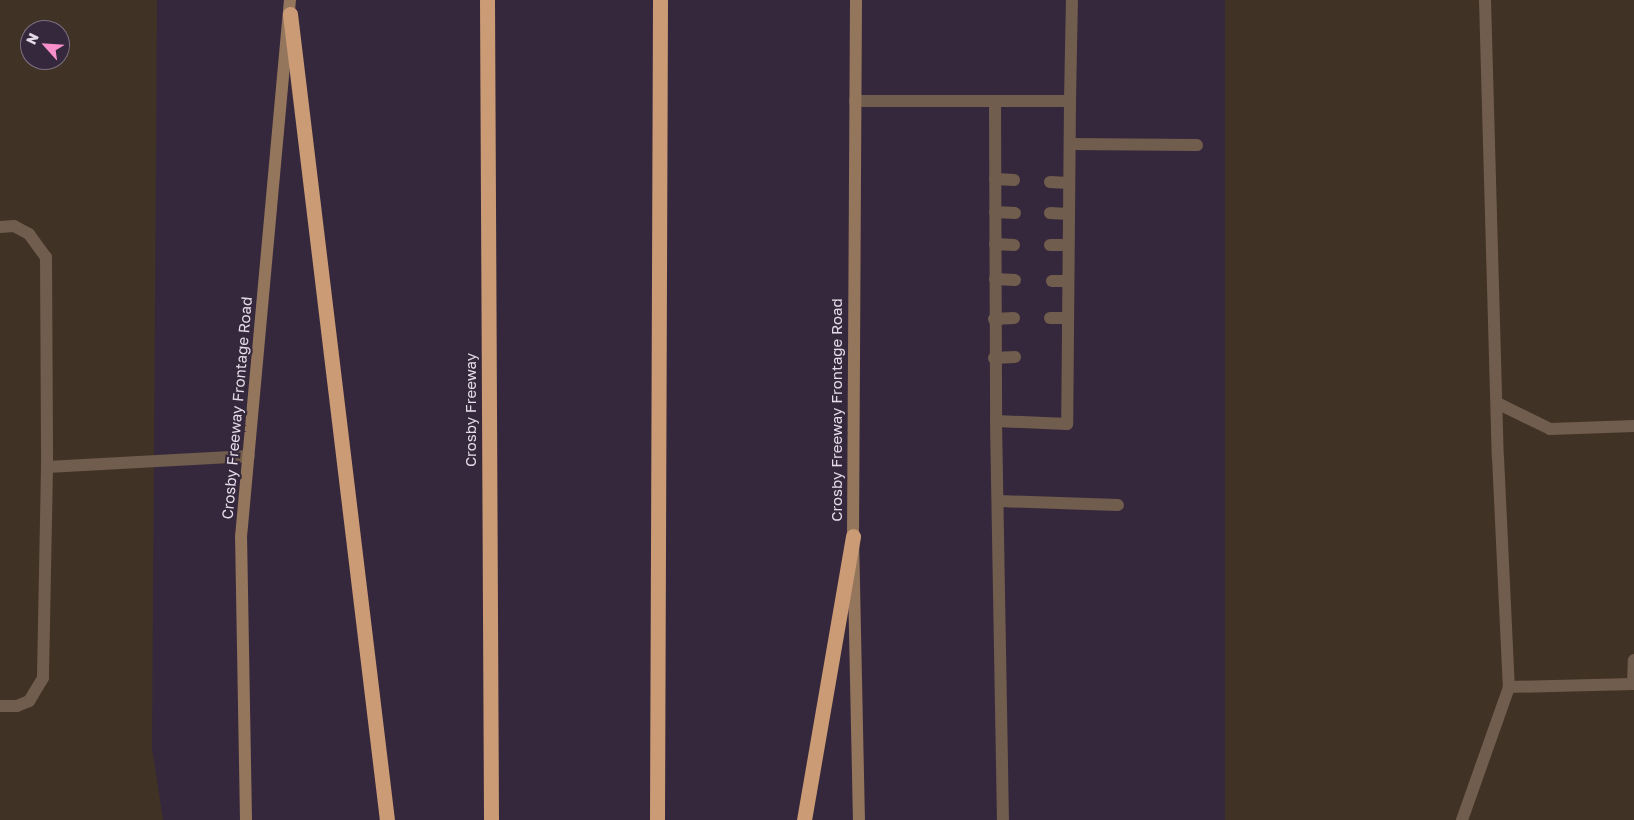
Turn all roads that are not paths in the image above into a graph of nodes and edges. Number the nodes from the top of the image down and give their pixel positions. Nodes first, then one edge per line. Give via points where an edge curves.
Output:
1 (487, 0) edge
2 (660, 0) edge
3 (856, 0) edge
4 (1072, 0) edge
5 (1485, 0) edge
6 (290, 7) edge
7 (855, 101) junction
8 (995, 101) junction
9 (1070, 101) junction
10 (1070, 144) junction
11 (1197, 145) dead end
12 (995, 179) junction
13 (1014, 180) dead end
14 (1050, 182) dead end
15 (1069, 183) junction
16 (995, 212) junction
17 (1015, 213) dead end
18 (1050, 213) dead end
19 (1068, 214) junction
20 (0, 226) edge
21 (995, 244) junction
22 (1050, 245) dead end
23 (1068, 245) junction
24 (1014, 246) dead end
25 (994, 279) junction
26 (1015, 280) dead end
27 (1052, 281) dead end
28 (1067, 281) junction
29 (994, 318) junction
30 (1014, 318) dead end
31 (1050, 318) dead end
32 (1067, 318) junction
33 (1066, 354) junction
34 (1053, 356) dead end
35 (1015, 357) dead end
36 (994, 358) junction
37 (1497, 403) junction
38 (996, 421) junction
39 (1634, 426) edge
40 (248, 456) junction
41 (47, 467) junction
42 (998, 501) junction
43 (1118, 505) dead end
44 (853, 536) junction
45 (1634, 660) edge
46 (1509, 687) junction
47 (0, 706) edge
48 (246, 820) edge
49 (387, 820) edge
50 (491, 820) edge
51 (657, 820) edge
52 (804, 820) edge
53 (859, 820) edge
54 (1003, 820) edge
55 (1462, 820) edge

1 - 50 highway, Crosby Freeway
2 - 51 highway
3 - 7 main road, Crosby Freeway Frontage Road
4 - 9 lane
5 - 37 lane
6 - 40 main road, Crosby Freeway Frontage Road
6 - 49 highway
7 - 8 lane
7 - 44 main road, Crosby Freeway Frontage Road
8 - 9 lane
8 - 12 lane
9 - 10 lane
10 - 11 lane
10 - 15 lane
12 - 13 lane
12 - 16 lane
14 - 15 lane
15 - 19 lane
16 - 17 lane
16 - 21 lane
18 - 19 lane
19 - 23 lane
20 - 41 lane via 14,226 28,234 46,256
21 - 24 lane
21 - 25 lane
22 - 23 lane
23 - 28 lane
25 - 26 lane
25 - 29 lane
27 - 28 lane
28 - 32 lane
29 - 30 lane
29 - 36 lane
31 - 32 lane
32 - 33 lane
33 - 34 lane
33 - 38 lane via 1067,424
35 - 36 lane
36 - 38 lane
37 - 39 lane via 1550,429
37 - 46 lane
38 - 42 lane
40 - 41 lane
40 - 48 main road, Crosby Freeway Frontage Road via 241,537
41 - 47 lane via 43,678 29,701 17,706
42 - 43 lane
42 - 54 lane
44 - 52 highway
44 - 53 main road, Crosby Freeway Frontage Road
45 - 46 lane via 1633,684
46 - 55 lane

